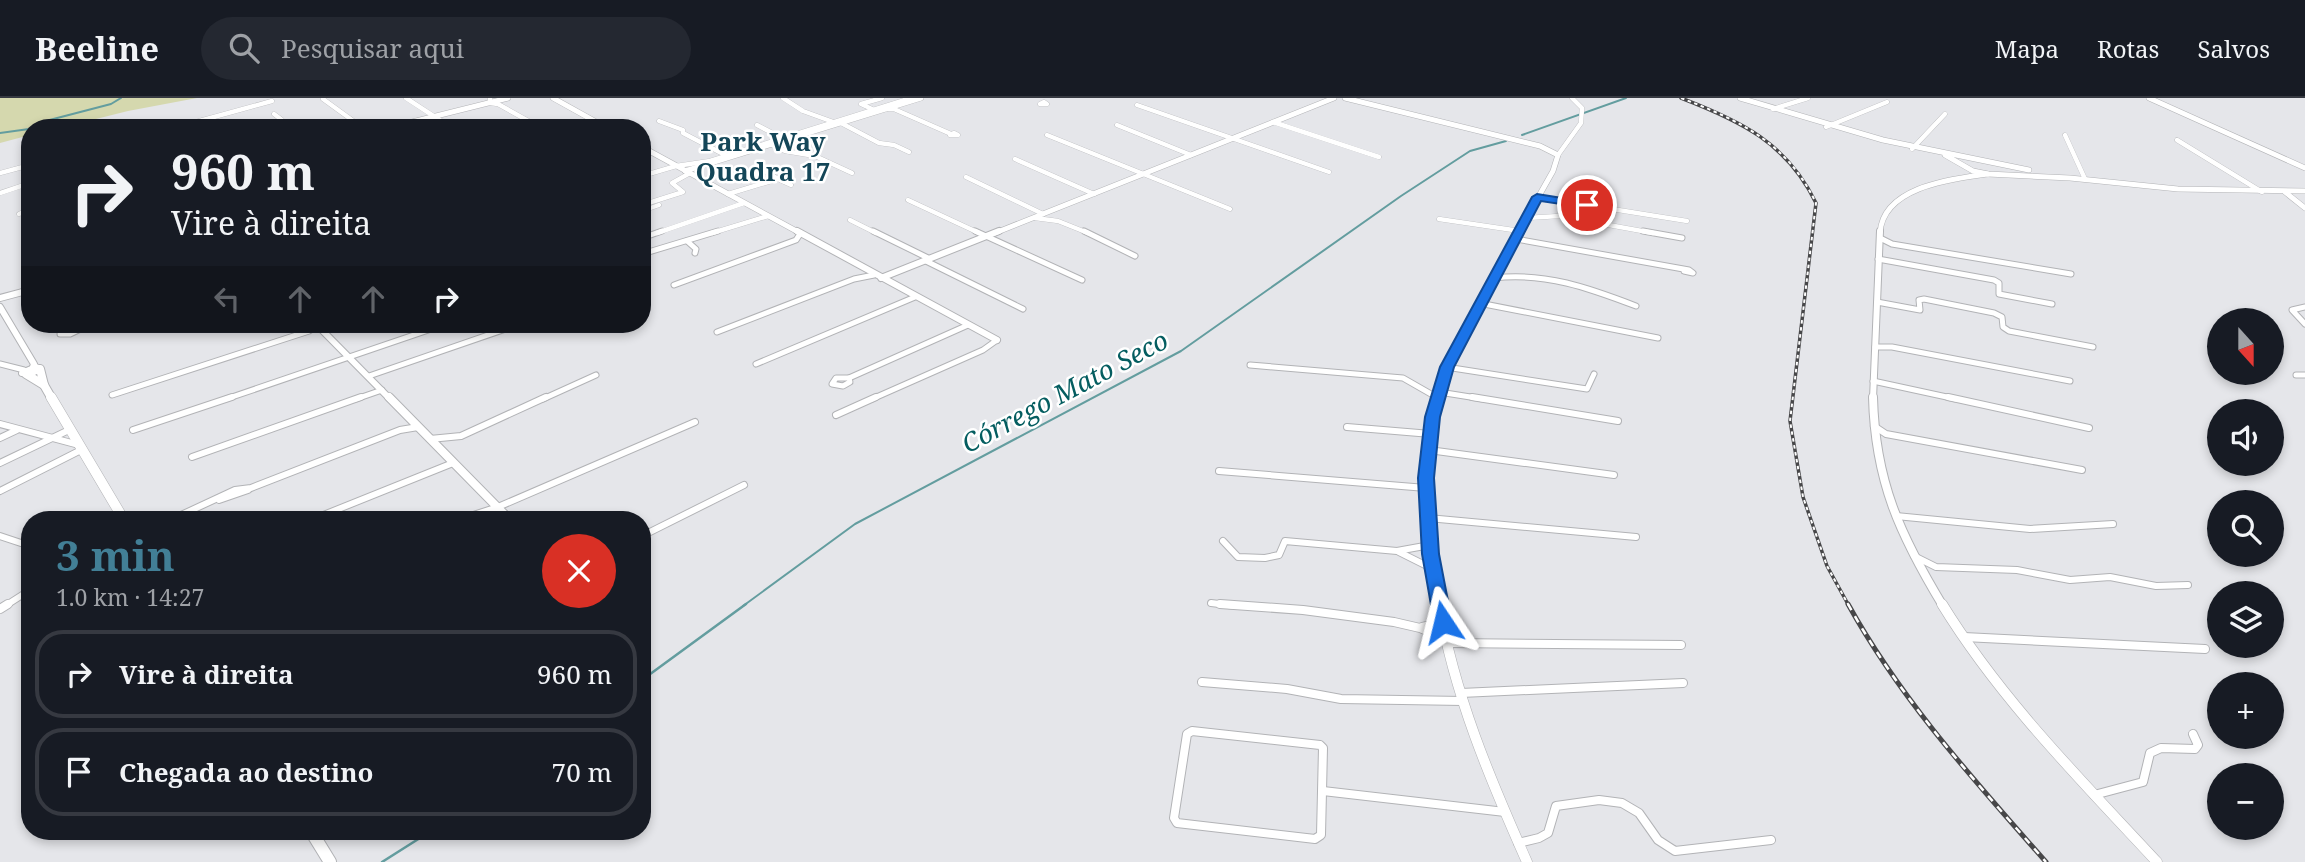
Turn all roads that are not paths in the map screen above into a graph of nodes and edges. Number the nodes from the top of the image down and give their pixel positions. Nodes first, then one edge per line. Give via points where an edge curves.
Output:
1 (406, 98) edge
2 (508, 98) edge
3 (553, 98) edge
4 (783, 98) edge
5 (882, 98) edge
6 (912, 98) edge
7 (921, 98) edge
8 (1054, 98) edge
9 (1334, 98) edge
10 (1345, 98) edge
11 (1572, 98) edge
12 (1742, 98) edge
13 (1808, 98) edge
14 (2149, 98) edge
15 (323, 99) edge
16 (490, 100) edge
17 (272, 101) dead end
18 (499, 102) junction
19 (1044, 102) dead end
20 (1888, 102) dead end
21 (1137, 106) dead end
22 (894, 108) junction
23 (1771, 109) junction
24 (875, 111) junction
25 (274, 114) dead end
26 (1945, 114) dead end
27 (434, 116) junction
28 (206, 119) edge
29 (281, 119) edge
30 (351, 119) edge
31 (422, 119) edge
32 (438, 119) edge
33 (526, 119) edge
34 (591, 119) edge
35 (659, 121) dead end
36 (1273, 122) junction
37 (838, 123) junction
38 (757, 125) dead end
39 (1117, 125) dead end
40 (1826, 127) junction
41 (951, 134) dead end
42 (1046, 135) dead end
43 (2065, 135) dead end
44 (782, 139) junction
45 (1232, 139) junction
46 (2177, 140) dead end
47 (734, 142) dead end
48 (770, 144) junction
49 (1912, 149) junction
50 (718, 151) junction
51 (909, 152) dead end
52 (651, 153) edge
53 (1191, 155) junction
54 (1558, 155) junction
55 (1945, 155) junction
56 (728, 156) junction
57 (1379, 157) dead end
58 (1015, 159) dead end
59 (1981, 162) junction
60 (1989, 164) junction
61 (673, 166) junction
62 (21, 167) edge
63 (1968, 167) junction
64 (2305, 169) edge
65 (765, 171) dead end
66 (1150, 171) junction
67 (0, 172) edge
68 (688, 172) junction
69 (1329, 172) dead end
70 (651, 173) edge
71 (852, 173) dead end
72 (2000, 173) junction
73 (1142, 174) junction
74 (1988, 174) junction
75 (966, 177) dead end
76 (1152, 178) junction
77 (1961, 178) junction
78 (2070, 178) junction
79 (778, 179) junction
80 (2085, 179) junction
81 (21, 185) edge
82 (791, 185) dead end
83 (2305, 191) edge
84 (0, 192) edge
85 (2263, 192) junction
86 (2285, 192) junction
87 (728, 194) junction
88 (1094, 194) junction
89 (1537, 197) junction
90 (908, 200) dead end
91 (744, 203) junction
92 (651, 204) edge
93 (660, 205) dead end
94 (651, 206) edge
95 (2305, 208) edge
96 (1230, 209) dead end
97 (1054, 210) junction
98 (1043, 214) junction
99 (765, 215) junction
100 (1035, 218) junction
101 (1527, 218) junction
102 (1050, 219) junction
103 (1439, 219) dead end
104 (850, 220) dead end
105 (1687, 221) dead end
106 (1520, 231) junction
107 (800, 234) junction
108 (651, 235) edge
109 (988, 236) junction
110 (1674, 237) junction
111 (810, 239) junction
112 (1516, 239) junction
113 (1682, 239) dead end
114 (796, 240) junction
115 (687, 241) junction
116 (1880, 242) junction
117 (1671, 247) dead end
118 (651, 251) edge
119 (695, 253) dead end
120 (1135, 256) dead end
121 (1878, 259) junction
122 (928, 260) junction
123 (865, 270) junction
124 (1684, 271) dead end
125 (2071, 274) dead end
126 (878, 277) junction
127 (1494, 278) junction
128 (855, 279) junction
129 (1082, 280) dead end
130 (674, 285) dead end
131 (21, 292) edge
132 (915, 296) junction
133 (0, 298) edge
134 (1877, 302) junction
135 (1479, 303) junction
136 (2052, 304) dead end
137 (1636, 306) dead end
138 (0, 307) edge
139 (2305, 307) edge
140 (1023, 309) dead end
141 (2305, 324) edge
142 (968, 325) junction
143 (717, 332) dead end
144 (303, 333) edge
145 (325, 333) edge
146 (421, 333) edge
147 (494, 333) edge
148 (1658, 338) dead end
149 (997, 340) joint
150 (1875, 342) junction
151 (2093, 347) dead end
152 (351, 358) junction
153 (0, 364) edge
154 (756, 364) dead end
155 (1250, 365) dead end
156 (1447, 367) junction
157 (31, 370) junction
158 (1594, 374) dead end
159 (2295, 374) dead end
160 (596, 375) dead end
161 (2305, 375) edge
162 (369, 376) junction
163 (849, 378) dead end
164 (1873, 381) junction
165 (2070, 381) dead end
166 (44, 385) junction
167 (382, 390) junction
168 (112, 395) dead end
169 (1439, 395) junction
170 (836, 415) dead end
171 (1618, 421) dead end
172 (695, 422) dead end
173 (0, 424) edge
174 (416, 425) junction
175 (1874, 426) junction
176 (1347, 427) dead end
177 (2089, 428) dead end
178 (18, 429) junction
179 (71, 429) junction
180 (133, 430) dead end
181 (1431, 434) junction
182 (1886, 434) junction
183 (1874, 437) junction
184 (0, 438) edge
185 (49, 438) junction
186 (451, 438) junction
187 (430, 439) junction
188 (438, 446) junction
189 (82, 447) junction
190 (1429, 450) junction
191 (192, 457) dead end
192 (0, 463) edge
193 (453, 463) junction
194 (2082, 470) dead end
195 (1219, 471) dead end
196 (1614, 475) dead end
197 (744, 485) dead end
198 (1426, 488) junction
199 (0, 491) edge
200 (489, 499) junction
201 (498, 507) junction
202 (119, 511) edge
203 (191, 511) edge
204 (333, 511) edge
205 (476, 511) edge
206 (482, 511) edge
207 (502, 511) edge
208 (1896, 516) junction
209 (1428, 518) junction
210 (2113, 524) dead end
211 (651, 532) edge
212 (0, 536) edge
213 (1636, 537) dead end
214 (1223, 541) dead end
215 (21, 543) edge
216 (1430, 545) junction
217 (1397, 551) junction
218 (1912, 555) junction
219 (1936, 567) junction
220 (1433, 569) junction
221 (1922, 574) junction
222 (2188, 585) dead end
223 (21, 596) edge
224 (1211, 603) dead end
225 (0, 609) edge
226 (1443, 622) junction
227 (1422, 627) junction
228 (1962, 637) junction
229 (1446, 641) junction
230 (1681, 645) dead end
231 (2205, 649) dead end
232 (1202, 682) dead end
233 (1682, 683) dead end
234 (1462, 697) junction
235 (2193, 734) dead end
236 (1323, 790) junction
237 (2093, 795) junction
238 (1505, 812) junction
239 (317, 840) edge
240 (1771, 840) dead end
241 (1518, 843) junction
242 (330, 862) edge
243 (1527, 862) edge
244 (2157, 862) edge

1 - 27 street
2 - 18 street
3 - 34 street
4 - 37 street via 803,111
5 - 24 street via 861,104
6 - 24 street
7 - 22 street
8 - 19 street
9 - 36 street
10 - 54 street via 1541,146
11 - 54 street via 1582,108 1581,123
12 - 23 street
13 - 23 street
14 - 64 street
15 - 30 street
16 - 18 street
16 - 27 street
17 - 28 street
18 - 33 street
20 - 40 street
21 - 45 street
22 - 24 street
22 - 41 street
23 - 40 street
24 - 37 street
25 - 29 street
26 - 49 street
27 - 31 street
27 - 32 street
35 - 50 street
36 - 45 street
36 - 57 street
37 - 44 street
37 - 51 street
38 - 44 street
39 - 53 street
40 - 49 street
42 - 73 street
43 - 80 street
44 - 48 street
44 - 56 street
45 - 53 street
45 - 69 street
46 - 85 street
47 - 50 street
48 - 56 street
48 - 71 street via 815,156
49 - 55 street
50 - 56 street
52 - 61 street
53 - 66 street
54 - 89 street
55 - 59 street
55 - 63 street
56 - 61 street
56 - 68 street
58 - 88 street
59 - 60 street
59 - 63 street
60 - 72 street via 2001,169
60 - 78 street
61 - 68 street
61 - 70 street
62 - 67 street
63 - 74 street
63 - 77 street
65 - 79 street
66 - 73 street
66 - 76 street
68 - 87 street
68 - 92 street via 672,183 683,192
72 - 74 street
72 - 78 street
73 - 76 street
73 - 88 street
74 - 77 street
75 - 98 street
76 - 96 street
77 - 116 street via 1920,188 1890,207 1881,220
78 - 80 street
79 - 82 street
79 - 87 street
80 - 85 street
81 - 84 street
83 - 86 street
85 - 86 street
86 - 95 street
87 - 91 street
88 - 97 street
89 - 101 street
89 - 105 street
90 - 109 street
91 - 99 street
91 - 108 street
93 - 94 street
97 - 98 street
97 - 102 street
98 - 100 street
99 - 107 street
99 - 115 street
100 - 102 street
100 - 109 street
101 - 106 street
101 - 110 street via 1559,216
102 - 120 street
103 - 106 street
104 - 122 street
106 - 112 street
107 - 111 street
107 - 114 street
109 - 122 street
109 - 129 street
110 - 113 street
110 - 117 street
111 - 114 street
111 - 123 street
112 - 124 street
112 - 127 street
114 - 130 street
115 - 118 street
115 - 119 street
116 - 121 street
116 - 125 street
121 - 134 street
121 - 136 street via 1994,280 1999,283 1999,294
122 - 126 street
122 - 140 street
123 - 126 street
123 - 128 street
126 - 128 street
126 - 132 street
127 - 135 street
127 - 137 street via 1520,275 1574,283
128 - 143 street
131 - 133 street
132 - 142 street
132 - 154 street
134 - 150 street
134 - 151 street via 1920,310 1919,300 1924,299 1994,313 2002,317 2003,327 2009,331
135 - 148 street
135 - 156 street
138 - 157 street via 34,364
139 - 141 street via 2292,310
142 - 149 street
142 - 163 street
144 - 168 street
145 - 152 street
146 - 152 street
147 - 162 street
149 - 170 street
150 - 164 street
150 - 165 street
152 - 162 street
152 - 180 street
153 - 157 street
155 - 169 street via 1403,378
156 - 158 street via 1587,389
156 - 169 street
157 - 166 main road
157 - 166 main road
159 - 161 street
160 - 186 street
162 - 167 street
164 - 175 street
164 - 177 street
166 - 179 main road
167 - 174 street
167 - 191 street
169 - 171 street
169 - 181 street
172 - 201 street
173 - 178 street
174 - 187 street
174 - 203 street
175 - 182 street
175 - 183 street
176 - 181 street
178 - 184 street
178 - 185 street
179 - 185 street
179 - 189 main road
181 - 190 street
182 - 183 street
182 - 194 street
183 - 208 street via 1880,473
185 - 189 street
185 - 192 street
186 - 187 street
186 - 188 street
187 - 188 street
188 - 193 street
189 - 199 street
189 - 202 main road
190 - 196 street
190 - 198 street
193 - 200 street
193 - 204 street
195 - 198 street
197 - 211 street
198 - 209 street
200 - 201 street
200 - 205 street
201 - 206 street
201 - 207 street
208 - 210 street via 2030,529
208 - 218 street
209 - 213 street
209 - 216 street
212 - 215 street
214 - 217 street via 1238,556 1265,558 1279,555 1284,541
216 - 217 street
216 - 220 street
217 - 220 street
218 - 219 street
218 - 221 street
219 - 221 street
219 - 222 street
220 - 226 street
221 - 228 street
223 - 225 street
224 - 227 street
226 - 227 street
226 - 229 street
227 - 229 street
228 - 231 street
228 - 237 street via 2032,728
229 - 230 street
229 - 234 street
232 - 234 street via 1341,699
233 - 234 street
234 - 238 street
235 - 237 street via 2199,745 2195,749 2166,748 2151,753 2143,782
236 - 236 street via 1321,835 1315,839 1177,823 1174,818 1187,734 1192,731 1320,745
236 - 238 street
237 - 244 street
238 - 241 street
239 - 242 main road
240 - 241 street via 1675,851 1662,845 1633,807 1611,801 1556,806 1547,835
241 - 243 street

